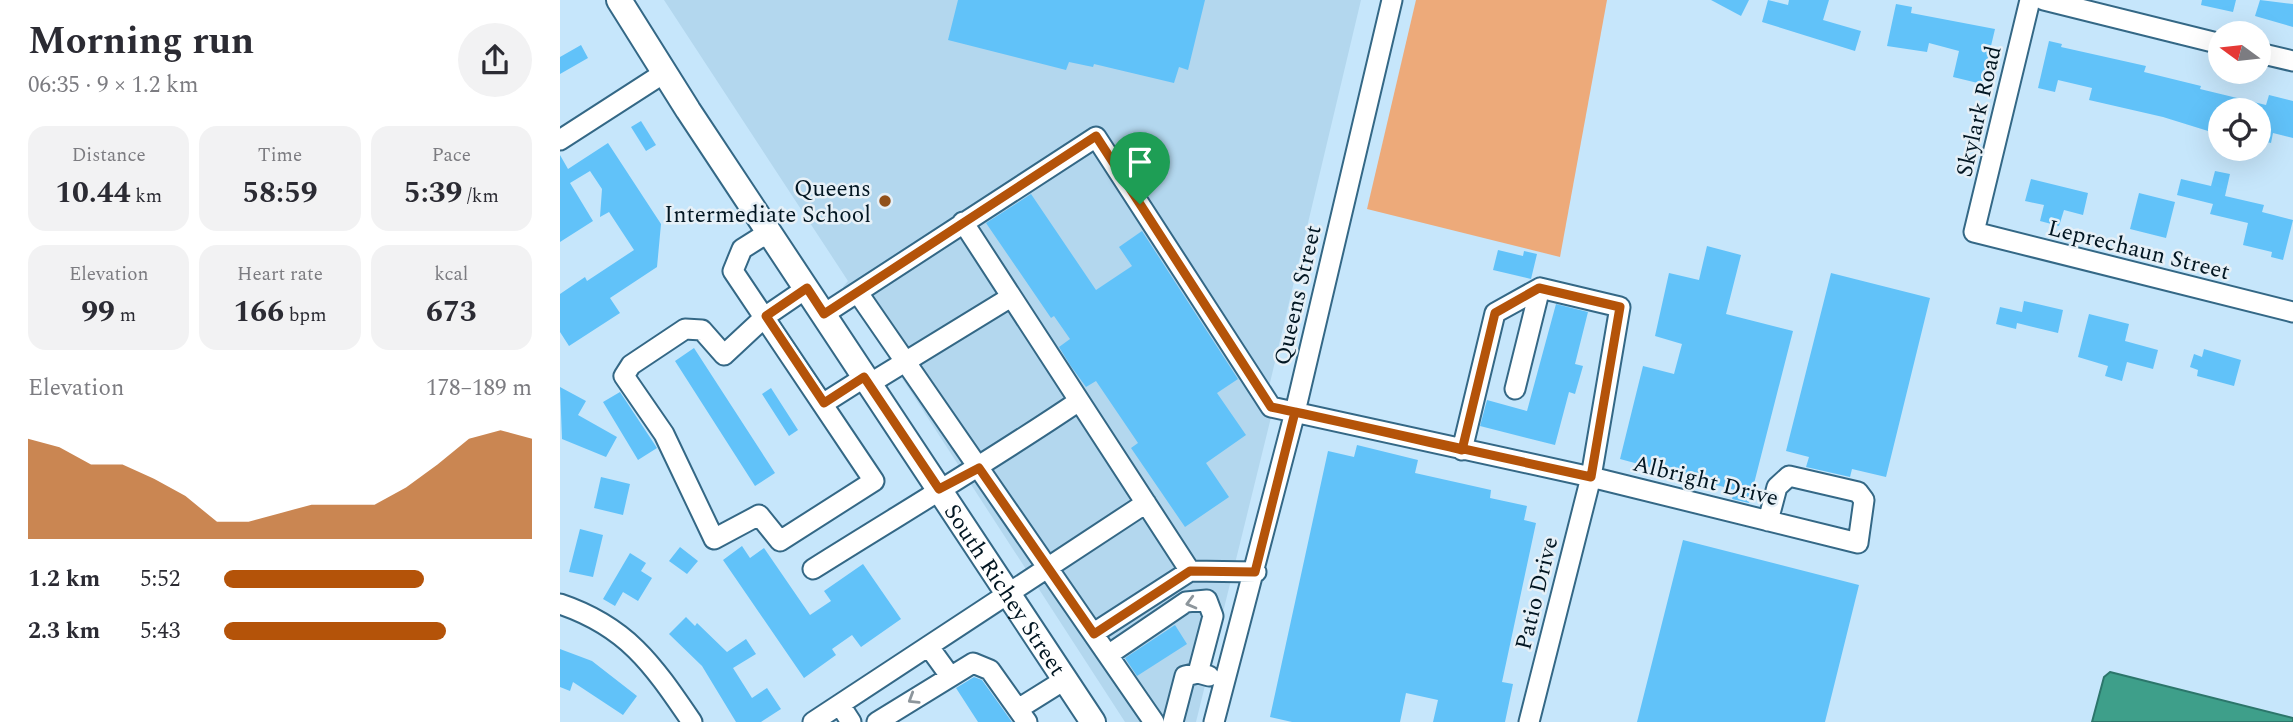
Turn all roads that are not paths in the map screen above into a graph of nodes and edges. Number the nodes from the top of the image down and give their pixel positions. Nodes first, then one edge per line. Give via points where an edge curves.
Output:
1 (619, 0) edge
2 (1392, 0) edge
3 (2030, 0) edge
4 (2044, 0) edge
5 (2208, 41) edge
6 (2272, 56) edge
7 (2293, 61) edge
8 (664, 74) junction
9 (560, 141) edge
10 (963, 222) junction
11 (769, 232) junction
12 (1974, 232) joint
13 (807, 288) junction
14 (1539, 288) junction
15 (858, 293) junction
16 (1012, 297) junction
17 (2293, 312) edge
18 (824, 314) junction
19 (766, 316) junction
20 (906, 362) junction
21 (867, 381) junction
22 (1516, 389) dead end
23 (1079, 401) junction
24 (824, 403) junction
25 (1295, 412) junction
26 (1462, 450) junction
27 (979, 468) junction
28 (1591, 477) junction
29 (939, 489) junction
30 (1146, 503) junction
31 (1768, 521) junction
32 (1048, 567) junction
33 (813, 569) dead end
34 (1190, 571) junction
35 (1255, 572) junction
36 (1008, 595) junction
37 (560, 604) edge
38 (1094, 634) junction
39 (929, 647) junction
40 (1108, 655) junction
41 (1198, 673) junction
42 (950, 676) junction
43 (1066, 679) junction
44 (1226, 680) junction
45 (840, 705) junction
46 (1023, 715) edge
47 (692, 722) edge
48 (813, 722) edge
49 (851, 722) edge
50 (877, 722) edge
51 (1093, 722) edge
52 (1154, 722) edge
53 (1173, 722) edge
54 (1214, 722) edge
55 (1529, 722) edge

1 - 8 main road, South Richey Street
2 - 25 street, Queens Street
3 - 12 street, Skylark Road
4 - 5 street
6 - 7 street
8 - 9 street
8 - 11 main road, South Richey Street
10 - 15 street
10 - 16 street
10 - 25 street, Albright Drive via 1096,136 1271,407
11 - 13 main road, South Richey Street
11 - 19 street via 742,249 733,271
12 - 17 street, Leprechaun Street
13 - 18 main road, South Richey Street
13 - 19 street
14 - 22 street
14 - 26 street via 1495,313
14 - 28 street, Patio Drive via 1620,307
15 - 18 street
15 - 20 street
16 - 20 street
16 - 23 street
18 - 21 main road, South Richey Street
19 - 24 street
19 - 24 street via 724,355 702,330 685,329 631,365 624,376 664,434 714,539 759,515 780,541 874,481
20 - 21 street
20 - 27 street
21 - 24 street
21 - 29 main road, South Richey Street
23 - 27 street
23 - 30 street
25 - 26 street, Albright Drive
25 - 35 street, Queens Street
26 - 28 street, Albright Drive
27 - 29 street
27 - 32 street
28 - 31 street, Albright Drive
28 - 55 street, Patio Drive
29 - 33 street
29 - 36 main road, South Richey Street
30 - 32 street
30 - 34 street
31 - 31 street, Albright Drive via 1858,543 1864,500 1857,492 1789,476 1777,487
32 - 36 street
32 - 38 street
34 - 35 street
34 - 38 street
35 - 44 street, Queens Street
36 - 39 street
36 - 43 main road, South Richey Street
37 - 47 street via 585,612 634,644
38 - 40 street
39 - 42 street
39 - 45 street
41 -> 40 street via 1213,616 1207,600 1186,602
40 - 52 street
41 - 44 street
41 - 53 street via 1185,676
42 - 46 street via 973,663 982,664
42 -> 50 street
43 - 46 street
43 - 51 main road, South Richey Street
44 - 54 street, Queens Street
45 - 48 street
45 - 49 street

